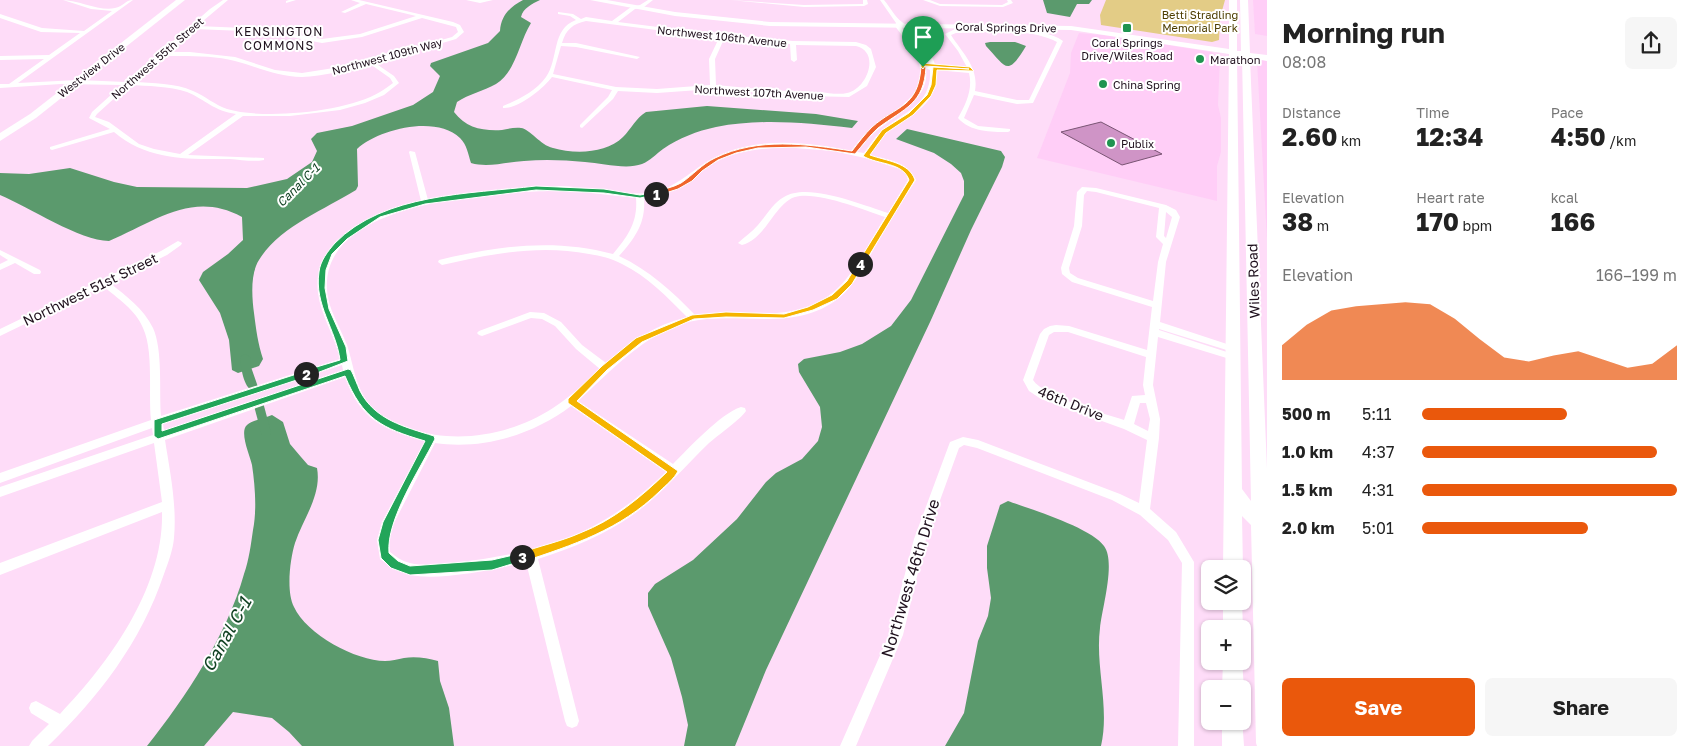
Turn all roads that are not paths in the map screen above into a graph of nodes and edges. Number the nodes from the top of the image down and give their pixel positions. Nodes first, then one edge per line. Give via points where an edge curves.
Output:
1 (65, 0) edge
2 (131, 0) edge
3 (173, 0) edge
4 (181, 0) edge
5 (226, 0) edge
6 (353, 0) edge
7 (468, 0) edge
8 (491, 0) edge
9 (594, 0) edge
10 (612, 0) edge
11 (651, 0) edge
12 (724, 0) edge
13 (732, 0) edge
14 (865, 0) edge
15 (882, 0) edge
16 (925, 0) edge
17 (1233, 0) edge
18 (1244, 0) edge
19 (1009, 2) edge
20 (365, 3) junction
21 (803, 3) edge
22 (638, 8) junction
23 (116, 10) junction
24 (343, 12) dead end
25 (560, 13) dead end
26 (0, 16) edge
27 (422, 16) junction
28 (580, 20) junction
29 (614, 22) junction
30 (622, 24) junction
31 (901, 25) junction
32 (193, 27) junction
33 (84, 32) junction
34 (722, 38) junction
35 (793, 43) junction
36 (559, 44) junction
37 (1239, 51) junction
38 (1267, 53) edge
39 (163, 54) junction
40 (49, 57) junction
41 (637, 57) dead end
42 (0, 58) edge
43 (1267, 58) edge
44 (794, 60) dead end
45 (370, 62) junction
46 (923, 66) junction
47 (934, 67) junction
48 (971, 70) junction
49 (551, 75) junction
50 (127, 85) junction
51 (0, 86) edge
52 (10, 86) junction
53 (66, 86) junction
54 (713, 87) junction
55 (616, 89) junction
56 (0, 93) edge
57 (974, 93) junction
58 (849, 95) joint
59 (505, 108) dead end
60 (241, 114) junction
61 (582, 126) dead end
62 (0, 130) edge
63 (114, 130) junction
64 (1008, 130) dead end
65 (0, 138) edge
66 (52, 148) dead end
67 (412, 152) dead end
68 (853, 153) junction
69 (180, 156) junction
70 (866, 156) junction
71 (262, 159) dead end
72 (640, 196) junction
73 (425, 202) junction
74 (1162, 207) junction
75 (890, 216) junction
76 (178, 243) dead end
77 (742, 243) dead end
78 (1167, 243) junction
79 (0, 252) edge
80 (614, 257) junction
81 (15, 260) junction
82 (442, 262) dead end
83 (0, 267) edge
84 (37, 272) dead end
85 (104, 282) junction
86 (1158, 306) junction
87 (692, 317) junction
88 (1155, 328) junction
89 (0, 332) edge
90 (482, 333) dead end
91 (1233, 353) junction
92 (1151, 355) junction
93 (1261, 360) edge
94 (346, 366) junction
95 (605, 368) junction
96 (1151, 399) junction
97 (571, 401) junction
98 (741, 411) dead end
99 (157, 422) junction
100 (1128, 426) junction
101 (158, 436) junction
102 (1154, 438) junction
103 (431, 439) junction
104 (674, 471) junction
105 (0, 478) edge
106 (1233, 491) junction
107 (0, 492) edge
108 (167, 504) junction
109 (1144, 511) junction
110 (1263, 523) edge
111 (531, 555) junction
112 (1233, 560) edge
113 (0, 569) edge
114 (36, 708) dead end
115 (572, 721) dead end
116 (61, 723) junction
117 (1233, 730) edge
118 (1267, 743) edge
119 (37, 746) edge
120 (848, 746) edge
121 (1186, 746) edge
122 (1233, 746) edge

1 - 23 street via 91,8
2 - 23 street
3 - 53 main road, Westview Drive
4 - 53 main road, Westview Drive
5 - 32 street, Northwest 55th Street
6 - 20 street
7 - 8 street
9 - 22 main road, Coral Springs Drive
10 - 22 main road, Coral Springs Drive
11 - 22 street
12 - 13 street
13 - 21 street
14 - 21 street via 866,4 858,6
15 - 31 street
16 - 19 street via 933,4
17 - 37 main road, Wiles Road
18 - 37 main road, Wiles Road
20 - 24 street
20 - 27 street
22 - 29 street
22 - 30 street
22 - 31 main road, Coral Springs Drive via 770,24
23 - 33 street
25 - 28 street, Northwest 106th Avenue
26 - 33 street via 41,30
27 - 32 street via 402,24 331,40 310,40 255,30
27 - 45 street, Northwest 109th Way via 451,23 461,32 454,38
28 - 29 street, Northwest 106th Avenue
28 - 36 street via 569,24
29 - 30 street, Northwest 106th Avenue
30 - 34 street, Northwest 106th Avenue
31 - 37 main road, Coral Springs Drive via 1085,28
31 - 46 street
31 - 47 street via 930,57
32 - 39 street, Northwest 55th Street
33 - 40 street
34 - 35 street, Northwest 106th Avenue
34 - 54 street via 712,59
35 - 44 street
35 - 58 street, Northwest 106th Avenue via 864,46 869,50 873,67 870,76 865,85
36 - 41 street
36 - 49 street
37 - 38 main road, Coral Springs Drive
37 - 43 main road, Coral Springs Drive
37 - 91 main road, Wiles Road
37 - 93 main road, Wiles Road
39 - 45 street, Northwest 109th Way via 228,58 274,72 302,76
39 - 50 street, Northwest 55th Street
40 - 42 street
40 - 52 street
45 - 60 street via 392,77 396,84 354,104 308,113 283,116
46 - 47 street
46 - 68 street via 919,93 875,128
47 - 48 street
47 - 70 street via 929,95 911,114 884,132
48 - 57 street
48 - 57 street via 949,37 950,32 1024,32 1053,36 1060,41 1031,102
49 - 55 street, Northwest 107th Avenue
49 - 59 street via 530,94
50 - 53 street
50 - 60 street via 180,88 214,106
50 - 63 street, Northwest 55th Street via 92,118
51 - 52 street
52 - 53 street
52 - 56 street
53 - 62 main road, Westview Drive
53 - 65 main road, Westview Drive via 33,116
54 - 55 street, Northwest 107th Avenue via 657,91
54 - 58 street, Northwest 107th Avenue
55 - 61 street
57 - 64 street via 961,118 970,125
60 - 69 street
63 - 66 street
63 - 69 street via 152,151
67 - 73 street
68 - 70 street
68 - 72 street via 806,146 758,147 716,159 676,188
69 - 71 street
70 - 75 street via 903,167 910,173 912,180
72 - 73 street via 536,188
72 - 80 street via 642,212 633,235
73 - 94 street via 378,216 344,238 329,254 322,270 322,288
74 - 78 street via 1160,237
74 - 78 street via 1176,216
74 - 86 street via 1085,189 1079,200 1076,231 1066,268 1066,274 1075,280
75 - 77 street via 802,192 786,198 755,236
75 - 87 street via 849,282 835,297 784,316
76 - 85 street, Northwest 51st Street
78 - 86 street
79 - 81 street
80 - 82 street via 557,246 526,246
80 - 87 street via 645,274
81 - 83 street
81 - 84 street
85 - 89 street, Northwest 51st Street
85 - 99 street via 139,313 149,330
86 - 88 street
87 - 95 street via 639,340
88 - 91 street
88 - 92 street
90 - 95 street via 530,315 544,316 558,324
91 - 93 main road
91 - 106 main road, Wiles Road
92 - 96 street via 1148,385
92 - 100 street, 46th Drive via 1069,329 1056,328 1045,334 1028,380 1045,396
93 - 110 main road, Wiles Road
94 - 99 street
94 - 101 street
94 - 103 street via 357,394 372,414 403,431
95 - 97 street
96 - 100 street via 1136,399
96 - 102 street
97 - 103 street via 537,422 498,436
97 - 104 street
98 - 104 street via 723,422
99 - 101 street
99 - 105 street
100 - 102 street, 46th Drive
101 - 107 street
101 - 108 street
102 - 109 street
103 - 111 street via 388,522 383,540 384,555 394,565 410,571 492,565
104 - 111 street via 620,518 583,537
106 - 110 main road
106 - 112 main road, Wiles Road
108 - 113 street
108 - 116 street via 168,539 156,580 136,627 105,675
109 - 120 street, Northwest 46th Drive via 1116,497 978,444 963,441 954,445 920,539 896,635
109 - 121 street via 1172,536 1188,562
110 - 118 main road, Wiles Road
111 - 115 street
114 - 116 street
116 - 119 street
117 - 122 main road

